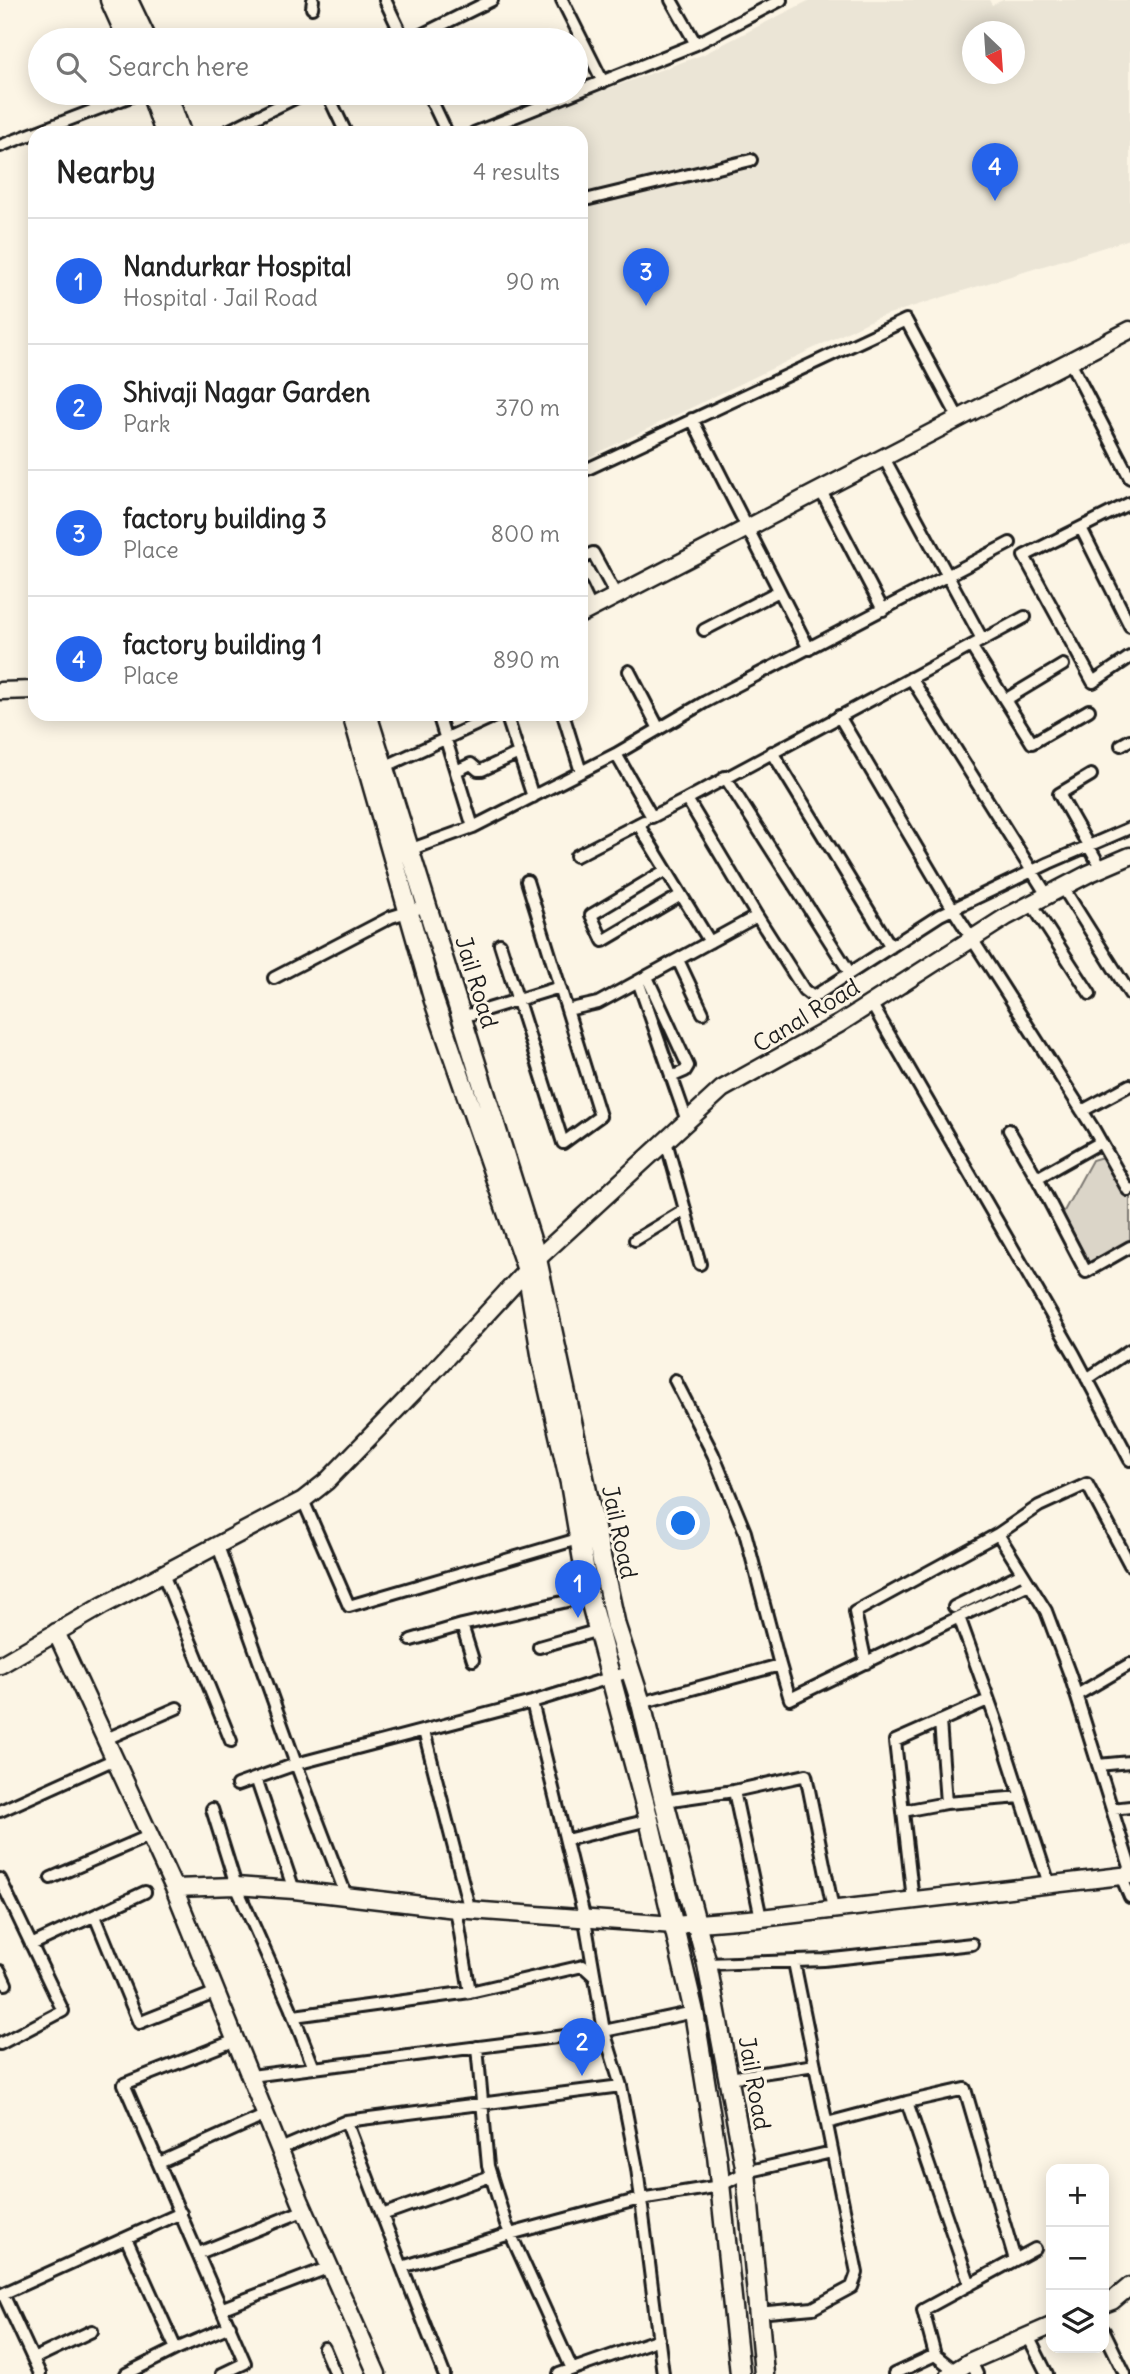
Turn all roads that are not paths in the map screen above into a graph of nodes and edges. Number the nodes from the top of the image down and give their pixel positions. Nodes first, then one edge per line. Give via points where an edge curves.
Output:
1 (110, 0) edge
2 (128, 0) edge
3 (385, 0) edge
4 (492, 0) edge
5 (562, 0) edge
6 (671, 0) edge
7 (781, 0) edge
8 (760, 5) edge
9 (123, 28) edge
10 (141, 28) edge
11 (398, 28) edge
12 (435, 28) edge
13 (576, 28) edge
14 (696, 44) junction
15 (588, 52) edge
16 (603, 82) junction
17 (588, 88) edge
18 (106, 105) edge
19 (155, 105) edge
20 (171, 105) edge
21 (281, 105) edge
22 (333, 105) edge
23 (434, 105) edge
24 (545, 105) edge
25 (48, 126) edge
26 (163, 126) edge
27 (179, 126) edge
28 (239, 126) edge
29 (343, 126) edge
30 (444, 126) edge
31 (492, 126) edge
32 (28, 133) edge
33 (1, 143) edge
34 (751, 160) dead end
35 (588, 199) edge
36 (1130, 330) edge
37 (1069, 362) junction
38 (692, 419) junction
39 (959, 419) junction
40 (884, 458) junction
41 (588, 469) edge
42 (1130, 478) edge
43 (821, 491) junction
44 (1130, 503) edge
45 (748, 528) junction
46 (1081, 528) junction
47 (1010, 542) dead end
48 (588, 556) edge
49 (948, 575) junction
50 (779, 591) junction
51 (616, 596) junction
52 (588, 610) edge
53 (883, 610) junction
54 (1025, 617) dead end
55 (1130, 626) edge
56 (704, 630) dead end
57 (982, 639) junction
58 (971, 646) junction
59 (809, 649) junction
60 (1130, 657) edge
61 (1063, 665) dead end
62 (629, 671) dead end
63 (911, 678) junction
64 (28, 690) edge
65 (0, 691) edge
66 (1005, 700) junction
67 (1089, 710) dead end
68 (839, 716) junction
69 (365, 721) edge
70 (366, 721) edge
71 (440, 721) edge
72 (484, 721) edge
73 (508, 721) edge
74 (565, 721) edge
75 (659, 729) junction
76 (445, 739) junction
77 (772, 752) junction
78 (519, 753) junction
79 (616, 754) junction
80 (384, 767) junction
81 (456, 771) junction
82 (581, 772) junction
83 (1091, 775) dead end
84 (724, 778) junction
85 (533, 797) junction
86 (687, 799) junction
87 (652, 817) junction
88 (638, 824) junction
89 (473, 827) junction
90 (1130, 828) edge
91 (1089, 846) junction
92 (400, 853) junction
93 (576, 856) dead end
94 (1130, 856) edge
95 (1101, 868) junction
96 (666, 870) junction
97 (1031, 871) junction
98 (527, 881) dead end
99 (1062, 886) junction
100 (681, 895) junction
101 (1046, 895) junction
102 (1031, 903) junction
103 (427, 906) junction
104 (953, 909) junction
105 (407, 912) junction
106 (757, 916) junction
107 (971, 937) junction
108 (710, 942) junction
109 (500, 944) dead end
110 (891, 947) junction
111 (678, 960) junction
112 (850, 973) junction
113 (274, 978) dead end
114 (642, 979) junction
115 (560, 987) junction
116 (1090, 994) dead end
117 (1130, 994) edge
118 (519, 999) junction
119 (871, 1003) junction
120 (567, 1010) junction
121 (703, 1013) dead end
122 (462, 1017) junction
123 (671, 1077) junction
124 (1130, 1085) edge
125 (1082, 1111) junction
126 (687, 1121) junction
127 (1009, 1130) dead end
128 (666, 1141) junction
129 (1101, 1142) junction
130 (1037, 1178) junction
131 (1130, 1189) edge
132 (685, 1210) junction
133 (635, 1240) dead end
134 (1130, 1247) edge
135 (532, 1264) junction
136 (700, 1264) dead end
137 (1129, 1354) edge
138 (1087, 1379) junction
139 (675, 1380) dead end
140 (1130, 1460) edge
141 (303, 1500) junction
142 (998, 1534) junction
143 (578, 1539) junction
144 (218, 1546) junction
145 (1130, 1565) edge
146 (1022, 1573) junction
147 (163, 1574) junction
148 (1029, 1584) junction
149 (589, 1596) junction
150 (957, 1612) junction
151 (462, 1625) junction
152 (599, 1630) junction
153 (57, 1632) junction
154 (411, 1640) dead end
155 (539, 1647) dead end
156 (473, 1660) dead end
157 (866, 1663) junction
158 (1130, 1664) edge
159 (0, 1665) edge
160 (780, 1665) junction
161 (632, 1671) junction
162 (612, 1677) junction
163 (1077, 1695) junction
164 (988, 1700) junction
165 (532, 1702) junction
166 (641, 1703) junction
167 (177, 1708) dead end
168 (940, 1721) junction
169 (424, 1731) junction
170 (106, 1739) junction
171 (231, 1741) dead end
172 (116, 1759) junction
173 (1130, 1762) edge
174 (296, 1764) junction
175 (1098, 1765) junction
176 (256, 1778) junction
177 (237, 1785) dead end
178 (734, 1791) junction
179 (1021, 1797) junction
180 (664, 1801) junction
181 (946, 1803) junction
182 (1130, 1807) edge
183 (1112, 1809) junction
184 (212, 1810) dead end
185 (0, 1811) edge
186 (903, 1811) junction
187 (649, 1820) junction
188 (151, 1835) junction
189 (566, 1840) junction
190 (1127, 1873) edge
191 (51, 1878) dead end
192 (0, 1879) edge
193 (1049, 1884) junction
194 (236, 1886) junction
195 (174, 1888) junction
196 (294, 1890) junction
197 (145, 1892) dead end
198 (346, 1895) junction
199 (1130, 1897) edge
200 (913, 1900) junction
201 (833, 1909) junction
202 (463, 1910) junction
203 (94, 1916) junction
204 (761, 1918) junction
205 (585, 1920) junction
206 (696, 1922) junction
207 (674, 1925) junction
208 (972, 1944) dead end
209 (31, 1945) junction
210 (794, 1962) junction
211 (707, 1964) junction
212 (0, 1971) edge
213 (594, 1976) junction
214 (6, 1984) dead end
215 (217, 1992) junction
216 (470, 1992) junction
217 (694, 2012) junction
218 (294, 2016) junction
219 (604, 2031) junction
220 (236, 2040) junction
221 (0, 2044) edge
222 (477, 2048) junction
223 (815, 2065) junction
224 (314, 2068) junction
225 (251, 2076) junction
226 (729, 2078) junction
227 (621, 2086) junction
228 (482, 2102) junction
229 (907, 2102) junction
230 (266, 2115) junction
231 (346, 2121) junction
232 (827, 2123) junction
233 (280, 2149) junction
234 (832, 2152) junction
235 (159, 2163) junction
236 (746, 2172) junction
237 (491, 2176) junction
238 (720, 2186) junction
239 (640, 2199) junction
240 (305, 2210) junction
241 (181, 2213) junction
242 (383, 2215) junction
243 (510, 2234) junction
244 (126, 2238) junction
245 (1035, 2249) dead end
246 (199, 2253) junction
247 (1015, 2260) junction
248 (330, 2267) junction
249 (402, 2267) junction
250 (970, 2284) junction
251 (1130, 2286) edge
252 (2, 2295) edge
253 (1109, 2302) edge
254 (223, 2308) junction
255 (757, 2313) junction
256 (230, 2326) junction
257 (1046, 2328) edge
258 (92, 2331) dead end
259 (1028, 2336) junction
260 (659, 2339) junction
261 (1109, 2341) edge
262 (324, 2348) dead end
263 (176, 2349) junction
264 (935, 2355) junction
265 (33, 2358) junction
266 (974, 2368) edge
267 (572, 2369) junction
268 (952, 2372) edge
269 (40, 2374) edge
270 (126, 2374) edge
271 (222, 2374) edge
272 (335, 2374) edge
273 (377, 2374) edge
274 (444, 2374) edge
275 (559, 2374) edge
276 (663, 2374) edge
277 (740, 2374) edge
278 (764, 2374) edge
279 (894, 2374) edge
280 (1046, 2374) edge
281 (1125, 2374) edge

1 - 9 main road
2 - 10 main road
3 - 11 street
4 - 12 street
5 - 13 street
6 - 14 street
7 - 8 street
8 - 14 street
14 - 16 street
15 - 16 street
16 - 17 street
18 - 25 street
19 - 26 main road
20 - 27 main road
21 - 28 street
22 - 29 street
23 - 30 street
24 - 31 street
32 - 33 street
34 - 35 street
36 - 37 street
37 - 39 street
37 - 42 street
38 - 39 street via 906,320
38 - 41 street
38 - 45 street
39 - 40 street
40 - 43 street
40 - 49 street
43 - 45 street
43 - 53 street
44 - 46 street
45 - 50 street
45 - 51 street
46 - 55 street
46 - 60 street via 1024,556 1093,682
47 - 49 street
48 - 51 street via 593,553
49 - 53 street
49 - 57 street
50 - 56 street
50 - 59 street
51 - 52 street
53 - 59 street
54 - 57 street
57 - 58 street
58 - 63 street
58 - 66 street
59 - 75 street
61 - 66 street
62 - 75 street
63 - 68 street
63 - 97 street
64 - 65 street
66 - 67 street via 1032,743
68 - 77 street
68 - 104 street
69 - 92 main road
70 - 80 main road, Jail Road
71 - 76 street
72 - 76 street
73 - 78 street
74 - 82 street
75 - 79 street
76 - 80 street
76 - 81 street
77 - 84 street
77 - 110 street
78 - 81 street via 482,770 471,764
78 - 85 street
79 - 82 street
79 - 87 street
80 - 92 main road, Jail Road
81 - 89 street
82 - 85 street
83 - 91 street via 1059,794
84 - 86 street
84 - 112 street
85 - 89 street
86 - 87 street
86 - 106 street
87 - 88 street
88 - 93 street
88 - 96 street
89 - 92 street
90 - 91 street
91 - 95 street
91 - 97 street
92 - 103 main road, Jail Road
92 - 105 main road
94 - 95 street, Canal Road
95 - 99 street, Canal Road
96 - 100 street
96 - 100 street via 591,915 603,941
97 - 101 street
97 - 104 street
98 - 115 street
99 - 101 street, Canal Road
99 - 117 street
100 - 108 street
101 - 102 street, Canal Road
102 - 107 street, Canal Road
102 - 116 street
103 - 105 street
103 - 122 main road, Jail Road
104 - 107 street
104 - 110 street
105 - 113 street
105 - 135 main road via 434,1002
106 - 108 street
106 - 112 street via 813,997
107 - 119 street, Canal Road
107 - 125 street
108 - 111 street
109 - 118 street
110 - 112 street
111 - 114 street
111 - 121 street
114 - 120 street via 598,1003
114 - 123 street
114 - 123 street via 688,1066
115 - 118 street
115 - 120 street
118 - 120 street via 563,1143 600,1116
118 - 122 street
119 - 126 street, Canal Road via 722,1089
119 - 138 street
122 - 135 main road, Jail Road
123 - 126 street
124 - 125 street
125 - 129 street
126 - 128 street, Canal Road
127 - 130 street
128 - 132 street
128 - 135 street, Canal Road
129 - 130 street
129 - 131 street
130 - 134 street via 1086,1272
132 - 133 street
132 - 136 street
135 - 141 street, Canal Road via 433,1372
135 - 143 main road via 542,1360
135 - 161 main road, Jail Road via 616,1626
137 - 138 street
138 - 140 street
139 - 160 street via 713,1454 745,1532
141 - 143 street via 349,1606
141 - 144 street, Canal Road
142 - 145 street via 1039,1506 1087,1484
142 - 146 street
142 - 157 street via 855,1612
143 - 149 main road
144 - 147 street, Canal Road
144 - 174 street
146 - 148 street
146 - 150 street
147 - 153 street, Canal Road
147 - 171 street
148 - 150 street
148 - 163 street via 1046,1612
149 - 151 street
149 - 152 main road
150 - 157 street
150 - 164 street
151 - 154 street
151 - 156 street
152 - 155 street
152 - 162 main road
153 - 159 street, Canal Road
153 - 170 street
157 - 160 street via 790,1699
158 - 163 street
160 - 166 street
161 - 162 street
161 - 166 main road, Jail Road
162 - 165 street
162 - 187 main road
163 - 175 street
164 - 168 street
164 - 179 street
165 - 169 street
165 - 189 street
166 - 180 main road, Jail Road
167 - 170 street
168 - 181 street
168 - 186 street via 895,1741
169 - 174 street
169 - 202 street
170 - 172 street
172 - 185 street
172 - 188 street
173 - 175 street
174 - 176 street
174 - 198 street
175 - 183 street
176 - 177 street
176 - 196 street
178 - 180 street
178 - 201 street via 806,1775
178 - 204 street
179 - 181 street
179 - 193 street
180 - 206 main road, Jail Road
181 - 186 street
182 - 183 street
183 - 190 street
184 - 194 street
186 - 200 street
187 - 189 street
187 - 207 main road
188 - 191 street
188 - 195 street
189 - 205 street
190 - 193 street
190 - 199 street
192 - 209 street
193 - 200 street
194 - 195 street
194 - 196 street
194 - 218 street
195 - 215 street
196 - 198 street
197 - 203 street
198 - 202 street
200 - 201 street
201 - 204 street
202 - 205 street
202 - 216 street
203 - 209 street
203 - 215 street via 139,2023
204 - 206 street
205 - 207 street
205 - 213 street
206 - 207 street
206 - 211 main road, Jail Road
207 - 217 main road
208 - 210 street
209 - 221 street via 63,2011
210 - 211 street
210 - 223 street
211 - 226 main road, Jail Road
212 - 214 street
213 - 216 street via 583,1966
213 - 219 street
215 - 220 street
216 - 218 street
217 - 219 street
217 - 238 main road
218 - 224 street
219 - 222 street
219 - 227 street
220 - 225 street
220 - 235 street via 124,2084
222 - 224 street
222 - 228 street
223 - 226 street
223 - 232 street
224 - 225 street
225 - 230 street
226 - 236 main road, Jail Road
227 - 228 street
227 - 239 street
228 - 231 street
228 - 237 street
229 - 232 street
229 - 247 street via 965,2089
229 - 250 street
230 - 233 street
230 - 235 street
231 - 233 street
231 - 242 street
232 - 234 street
233 - 240 street
234 - 236 street
234 - 255 street via 857,2273 852,2287 813,2308
235 - 241 street
236 - 238 street
236 - 255 main road, Jail Road
237 - 242 street
237 - 243 street
238 - 239 street
238 - 277 main road
239 - 243 street
239 - 260 street
240 - 246 street
240 - 248 street
241 - 244 street
241 - 246 street
242 - 249 street
243 - 249 street
243 - 267 street
244 - 252 street
244 - 263 street
245 - 247 street
246 - 254 street
247 - 250 street
248 - 254 street
248 - 273 street
249 - 274 street
250 - 264 street via 923,2310
251 - 253 street
252 - 265 street
254 - 256 street
255 - 278 main road, Jail Road
256 - 263 street
256 - 271 street via 245,2363
257 - 259 street
258 - 265 street
259 - 266 street
259 - 280 street
260 - 267 street
260 - 276 street
261 - 281 street
262 - 272 street
263 - 270 street
264 - 268 street
264 - 279 street
265 - 269 street
266 - 268 street
267 - 275 street

